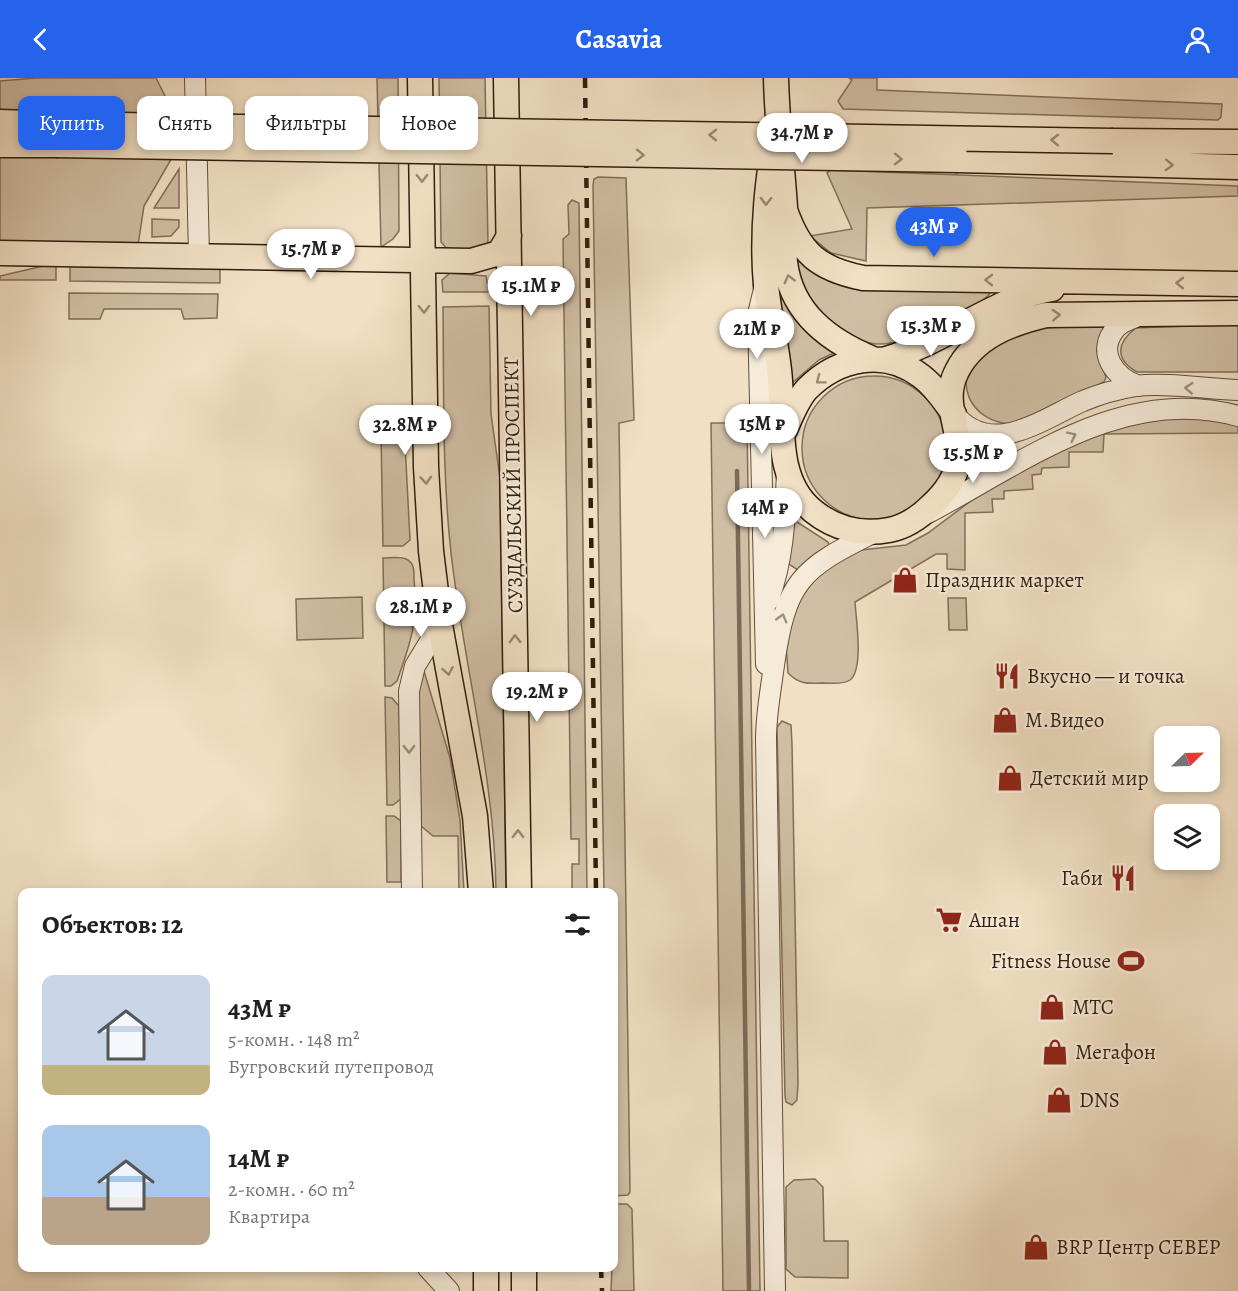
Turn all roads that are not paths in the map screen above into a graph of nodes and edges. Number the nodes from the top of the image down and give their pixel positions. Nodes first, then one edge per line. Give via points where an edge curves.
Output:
1 (195, 78) edge
2 (420, 78) edge
3 (776, 78) edge
4 (506, 79) edge
5 (0, 122) edge
6 (777, 123) junction
7 (18, 126) edge
8 (125, 136) edge
9 (1238, 142) edge
10 (18, 143) edge
11 (0, 146) edge
12 (1112, 152) junction
13 (1238, 167) edge
14 (785, 210) junction
15 (508, 236) junction
16 (0, 253) edge
17 (199, 256) junction
18 (424, 261) junction
19 (766, 283) junction
20 (1089, 283) junction
21 (1238, 284) edge
22 (1238, 314) edge
23 (1141, 315) junction
24 (880, 359) junction
25 (1139, 386) junction
26 (1238, 390) edge
27 (954, 414) junction
28 (1238, 416) edge
29 (783, 435) junction
30 (787, 472) junction
31 (909, 523) junction
32 (875, 532) junction
33 (764, 612) junction
34 (440, 625) junction
35 (770, 696) junction
36 (412, 888) edge
37 (481, 888) edge
38 (519, 888) edge
39 (432, 1272) edge
40 (486, 1272) edge
41 (524, 1272) edge
42 (449, 1291) edge
43 (486, 1291) edge
44 (524, 1291) edge
45 (776, 1291) edge

1 - 17 street
2 -> 18 main road
3 - 6 main road
4 - 15 main road, СУЗДАЛЬСКИЙ ПРОСПЕКТ
5 - 7 main road
6 - 14 main road
6 -> 19 main road via 766,190
8 - 12 main road, bridge
9 - 12 main road
10 - 11 main road
12 -> 13 main road
20 -> 14 main road via 863,278 842,274 821,264 802,248
24 -> 14 main road via 832,339 800,308 785,264
15 - 18 main road via 499,253 492,257
38 -> 15 main road, СУЗДАЛЬСКИЙ ПРОСПЕКТ
16 - 17 main road
17 - 18 main road
18 -> 34 main road via 426,467
19 - 29 main road via 779,369
19 - 33 street via 758,314
21 -> 20 main road
20 - 24 main road via 1012,300 926,346
22 - 23 main road
23 - 25 street via 1116,327 1107,346 1110,365 1124,381
27 -> 23 main road via 950,393 956,372 970,350 982,340 1024,320 1046,315
24 - 27 main road via 920,375
24 -> 29 main road via 849,363 806,390
26 -> 25 street
25 - 27 street via 1085,401 1006,435 982,434 962,424
27 - 31 main road via 959,438 958,466 947,490
31 -> 28 street via 1069,437 1120,416 1189,410
29 - 30 main road
30 - 32 main road via 796,493 831,523 852,531
30 - 33 street via 783,546
31 - 32 main road
35 -> 32 street via 780,623 788,599 819,563
33 - 35 street
34 -> 36 street via 415,666 408,691
34 -> 37 main road via 476,816
35 - 45 street via 766,739
39 - 42 street
40 - 43 main road
41 - 44 main road

